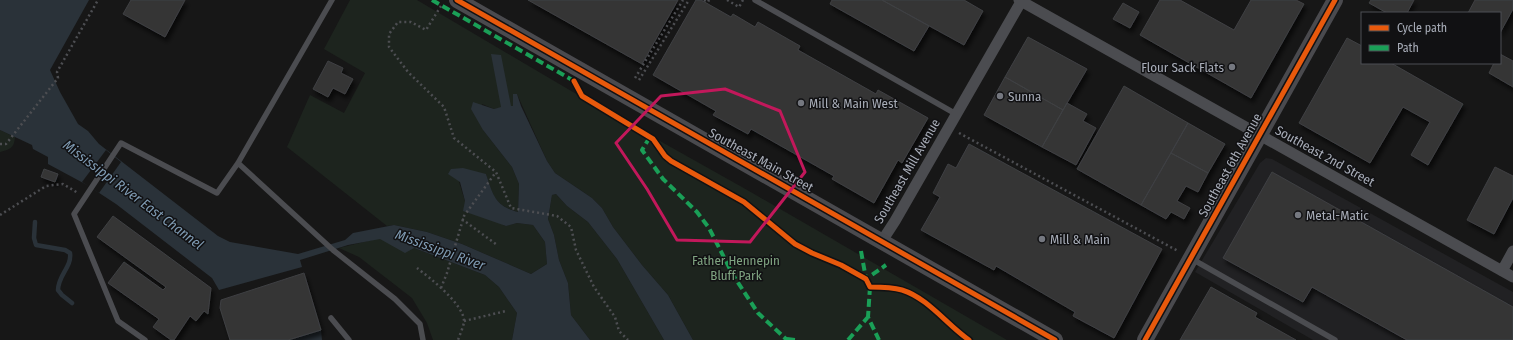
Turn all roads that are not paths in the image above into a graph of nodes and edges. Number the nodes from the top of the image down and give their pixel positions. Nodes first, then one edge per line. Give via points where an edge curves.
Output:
1 (332, 0) edge
2 (457, 0) edge
3 (755, 0) edge
4 (1021, 0) edge
5 (1335, 0) edge
6 (956, 114) junction
7 (1259, 135) junction
8 (238, 163) junction
9 (882, 241) junction
10 (1513, 251) edge
11 (1190, 258) junction
12 (1502, 271) junction
13 (1513, 277) edge
14 (332, 318) dead end
15 (145, 340) edge
16 (349, 340) edge
17 (423, 340) edge
18 (1055, 340) edge
19 (1145, 340) edge
20 (1335, 340) edge

1 - 8 lane
2 - 9 street, Southeast Main Street
3 - 6 lane
4 - 6 street, Southeast Mill Avenue
4 - 7 street, Southeast 2nd Street
5 - 7 street, Southeast 6th Avenue
6 - 9 street, Southeast Mill Avenue
7 - 11 street, Southeast 6th Avenue
7 - 12 street, Southeast 2nd Street
8 - 15 lane via 217,194 121,143 74,214 118,321
8 - 17 lane via 333,250 411,314 420,324
9 - 18 street, Southeast Main Street
10 - 12 street
11 - 19 street, Southeast 6th Avenue
11 - 20 lane
12 - 13 street, Southeast 2nd Street
14 - 16 lane

